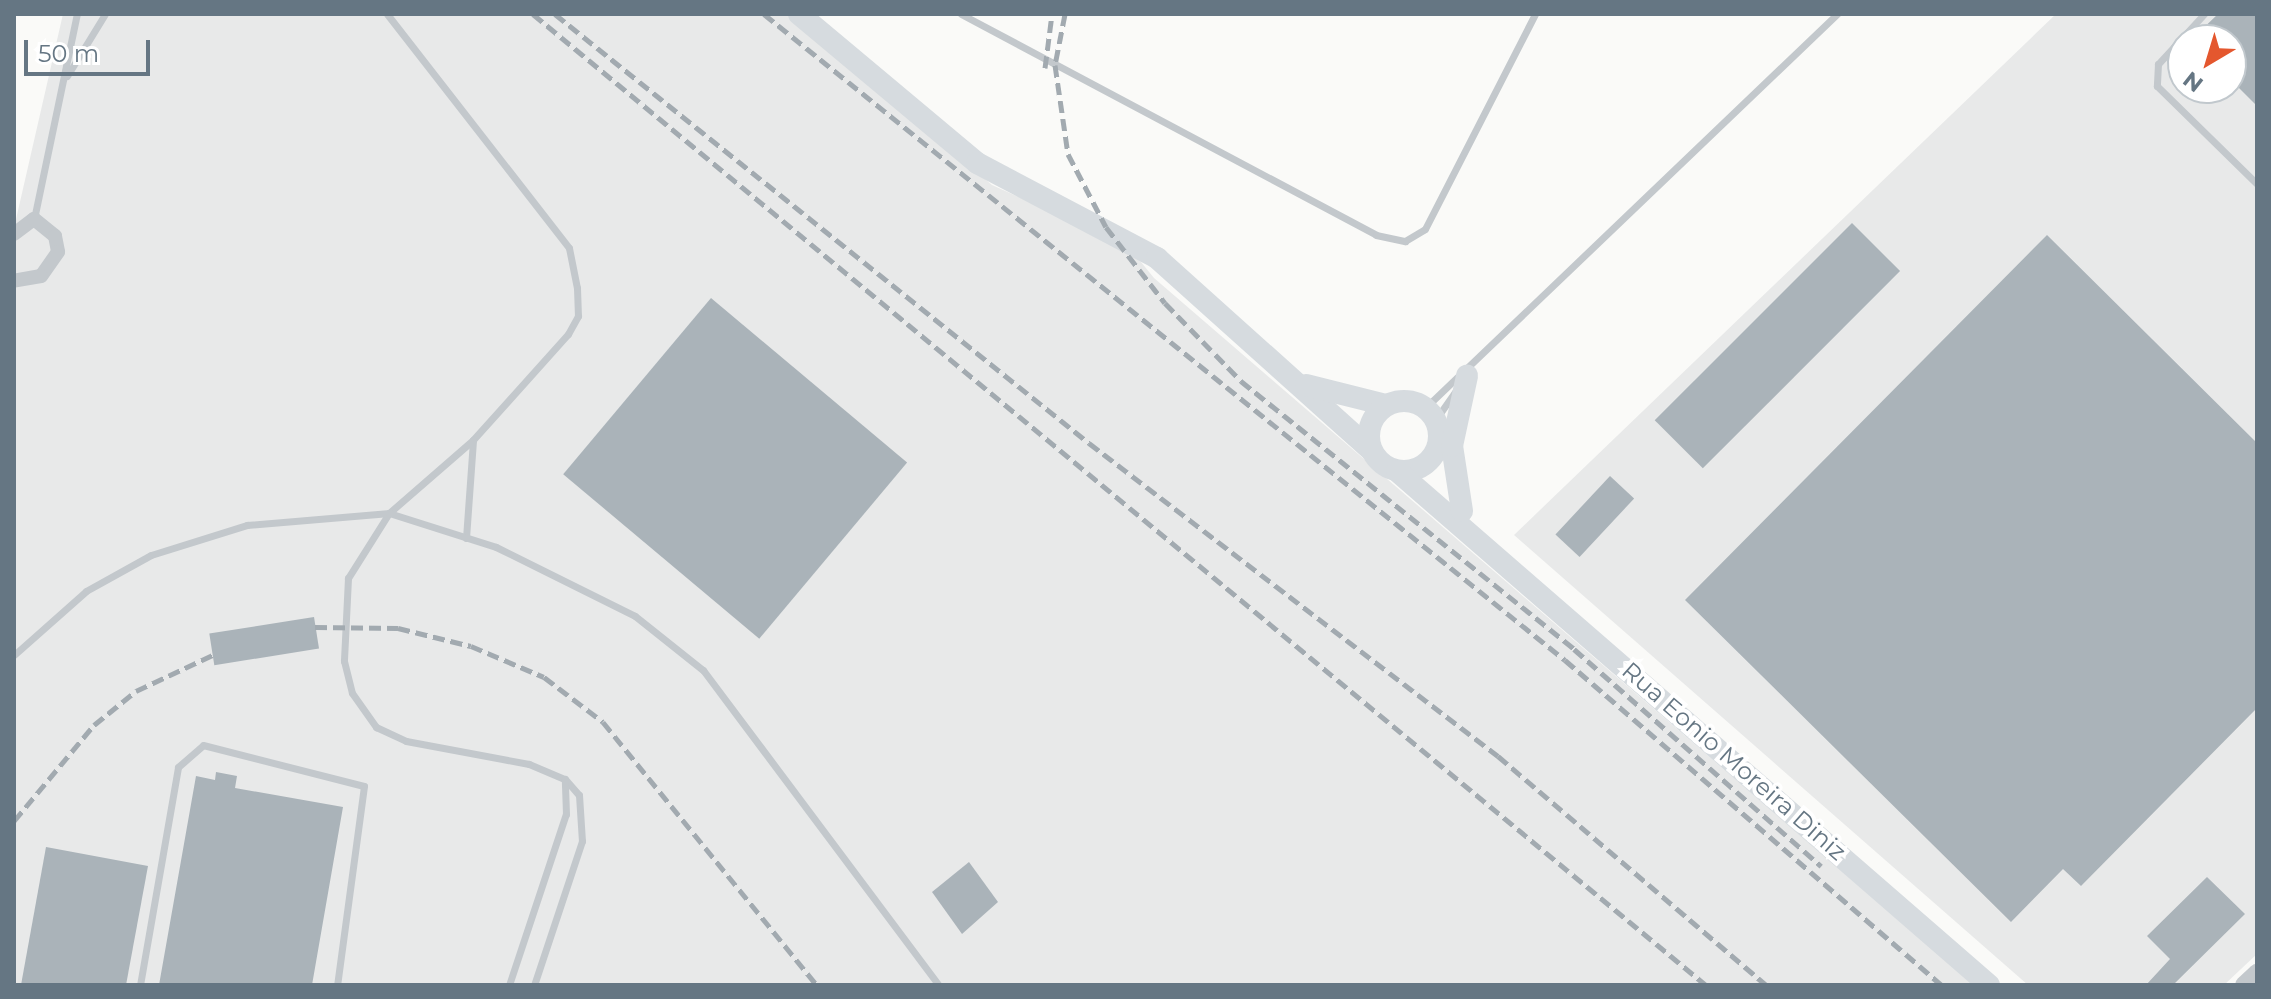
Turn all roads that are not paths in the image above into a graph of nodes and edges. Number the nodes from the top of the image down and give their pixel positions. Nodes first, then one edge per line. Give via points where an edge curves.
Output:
1 (77, 14) edge
2 (105, 14) edge
3 (387, 14) edge
4 (799, 14) edge
5 (961, 14) edge
6 (1535, 14) edge
7 (1837, 14) edge
8 (2204, 14) edge
9 (62, 86) junction
10 (2257, 184) edge
11 (34, 219) junction
12 (14, 234) edge
13 (1157, 258) junction
14 (14, 281) edge
15 (1487, 349) junction
16 (1467, 376) junction
17 (1305, 385) junction
18 (1386, 405) junction
19 (1431, 413) junction
20 (473, 440) junction
21 (1438, 447) junction
22 (1383, 461) junction
23 (1462, 511) junction
24 (389, 513) junction
25 (1478, 537) junction
26 (466, 538) junction
27 (14, 655) edge
28 (565, 779) junction
29 (2257, 973) edge
30 (140, 985) edge
31 (337, 985) edge
32 (509, 985) edge
33 (534, 985) edge
34 (939, 985) edge
35 (1989, 985) edge
36 (2244, 985) edge

1 - 9 lane
2 - 9 lane
3 - 20 lane via 569,248 578,316 568,334
4 - 13 main road, Rua Eonio Moreira Diniz via 977,163
5 - 6 lane via 1376,235 1405,241 1425,229
7 - 15 lane
8 - 10 lane via 2158,64 2157,86
9 - 11 lane
11 - 12 street
11 - 14 street via 55,236 58,252 41,276
13 - 17 main road, Rua Eonio Moreira Diniz
13 - 22 lane, Rua Eonio Moreira Diniz via 1207,312
15 - 16 lane
15 - 19 lane
16 - 19 lane
16 - 23 main road via 1452,446
17 - 18 main road, Rua Eonio Moreira Diniz
17 - 22 main road, Rua Eonio Moreira Diniz
18 - 19 main road
18 - 22 main road via 1368,433
19 - 21 main road
20 - 24 lane
20 - 26 lane
21 - 22 main road via 1414,470
21 - 23 main road, Rua Eonio Moreira Diniz via 1444,489
22 - 25 main road, Rua Eonio Moreira Diniz
23 - 25 main road, Rua Eonio Moreira Diniz
24 - 26 lane
24 - 27 lane via 247,525 151,555 86,591
24 - 28 lane via 348,578 344,661 352,693 376,727
25 - 35 main road, Rua Eonio Moreira Diniz
26 - 34 lane via 635,616 703,670
28 - 32 lane via 566,814
28 - 33 lane via 579,795 582,841
29 - 36 street
30 - 31 lane via 178,767 203,745 364,786

